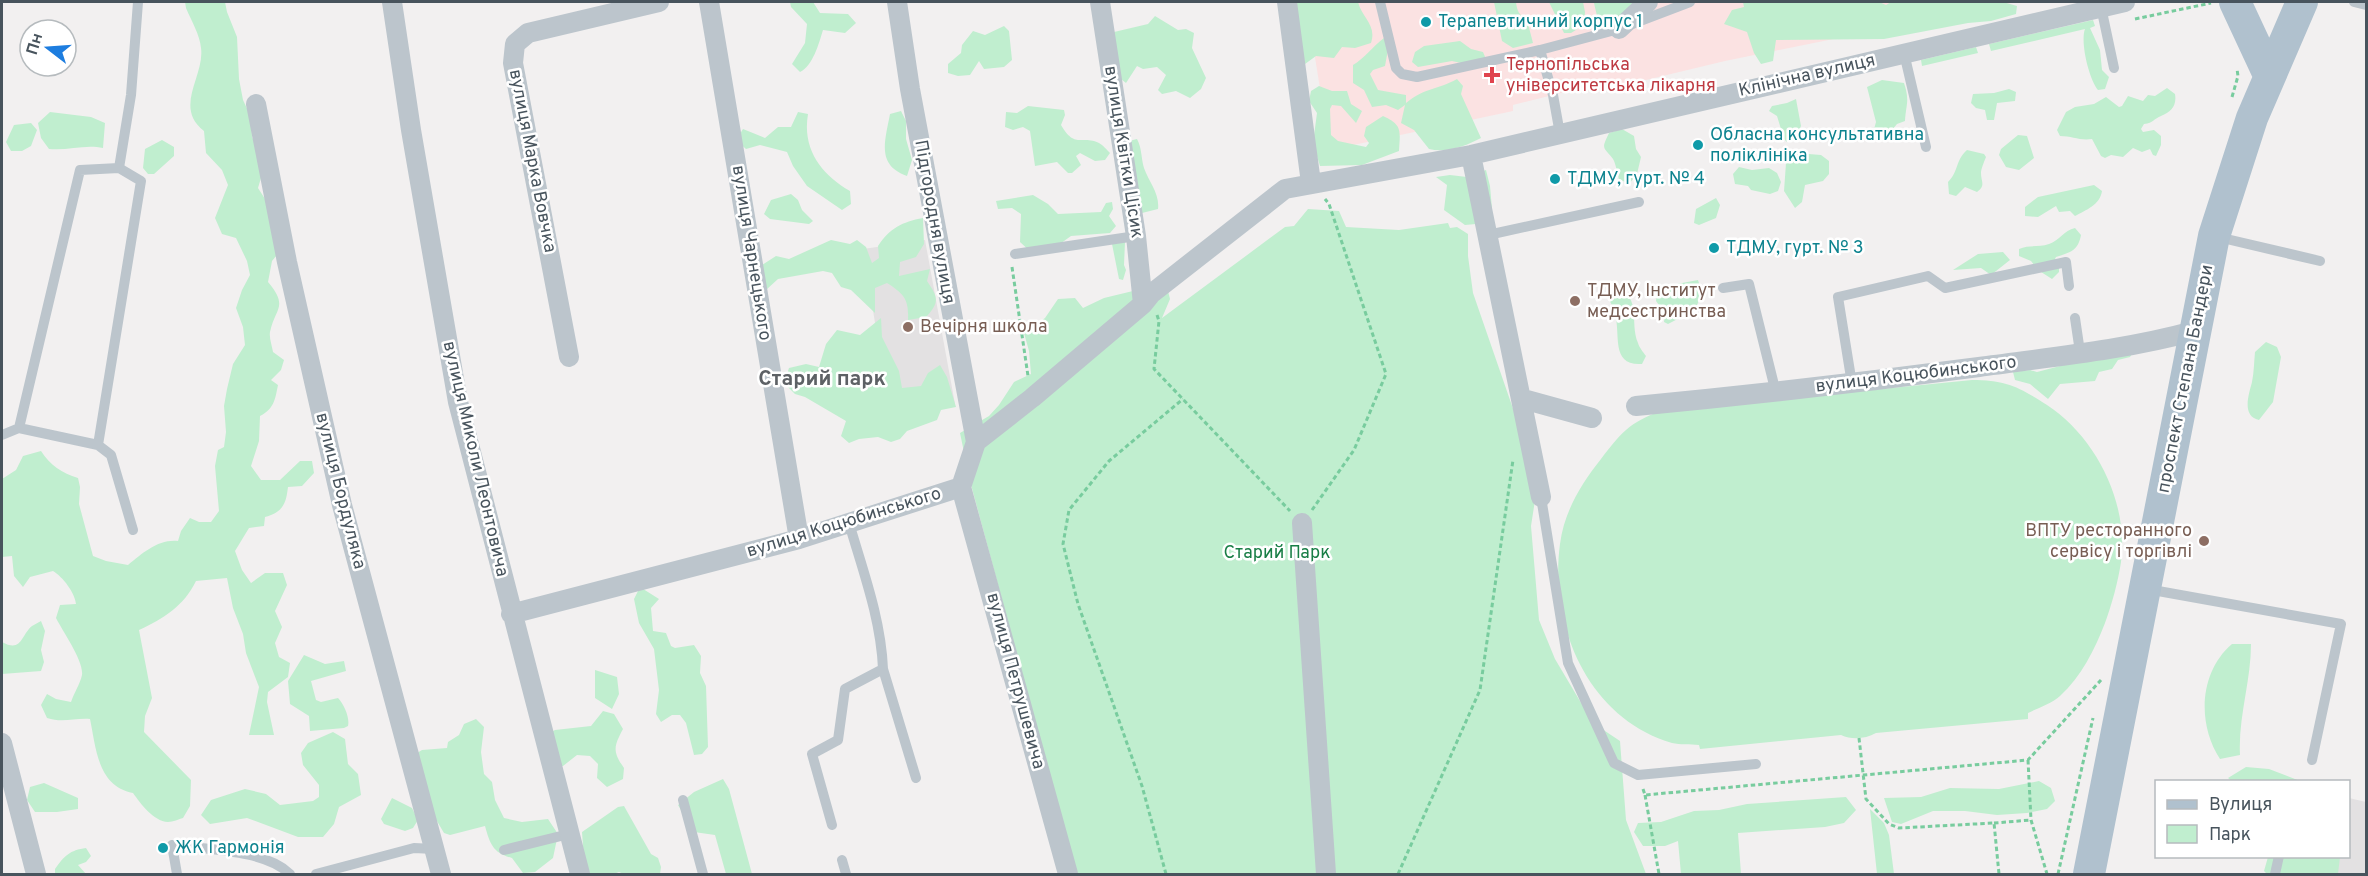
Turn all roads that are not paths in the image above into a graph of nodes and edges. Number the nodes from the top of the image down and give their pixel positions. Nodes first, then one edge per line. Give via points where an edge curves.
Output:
1 (138, 2) edge
2 (392, 2) edge
3 (659, 2) edge
4 (709, 2) edge
5 (897, 2) edge
6 (1100, 2) edge
7 (1287, 2) edge
8 (1380, 2) edge
9 (1648, 2) edge
10 (1690, 2) edge
11 (2125, 2) edge
12 (2302, 2) edge
13 (2354, 2) edge
14 (2226, 3) edge
15 (2367, 5) edge
16 (2097, 11) edge
17 (1619, 29) junction
18 (1540, 50) junction
19 (1904, 53) junction
20 (2114, 68) dead end
21 (2269, 75) junction
22 (256, 104) dead end
23 (1560, 134) junction
24 (1926, 147) dead end
25 (1471, 154) junction
26 (119, 168) junction
27 (1319, 189) junction
28 (1639, 202) dead end
29 (1488, 235) junction
30 (1136, 236) junction
31 (2214, 236) junction
32 (1015, 254) road end
33 (2320, 261) dead end
34 (2069, 286) dead end
35 (1723, 288) dead end
36 (1147, 299) junction
37 (2075, 318) dead end
38 (2194, 331) junction
39 (2080, 352) junction
40 (569, 357) dead end
41 (1852, 384) junction
42 (1776, 393) junction
43 (1522, 399) junction
44 (1636, 406) dead end
45 (1592, 418) dead end
46 (19, 428) junction
47 (2, 435) edge
48 (976, 442) junction
49 (98, 445) junction
50 (961, 487) junction
51 (1541, 497) joint
52 (849, 523) junction
53 (1302, 523) road end
54 (133, 530) dead end
55 (799, 539) junction
56 (2145, 588) junction
57 (511, 614) junction
58 (883, 669) junction
59 (2, 743) edge
60 (2312, 760) dead end
61 (1756, 765) dead end
62 (916, 778) dead end
63 (683, 800) dead end
64 (832, 825) dead end
65 (569, 834) junction
66 (434, 849) junction
67 (504, 850) dead end
68 (2279, 858) edge
69 (842, 860) dead end
70 (36, 874) edge
71 (177, 874) edge
72 (290, 874) edge
73 (316, 874) edge
74 (441, 874) edge
75 (580, 874) edge
76 (703, 874) edge
77 (846, 874) edge
78 (1068, 874) edge
79 (1326, 874) edge
80 (2089, 874) edge
81 (2275, 874) edge

1 - 26 lane via 131,95
2 - 57 street, вулиця Миколи Леонтовича via 458,402
3 - 40 street, вулиця Марка Вовчка via 528,33 515,44 513,63
4 - 55 street, вулиця Чарнецького
5 - 48 street, Підгородня вулиця
6 - 30 street, вулиця Квітки Цісик
7 - 27 street
8 - 18 lane via 1396,68 1410,77
9 - 17 street
10 - 17 lane
11 - 16 street, Клінічна вулиця
12 - 21 main road, проспект Степана Бандери
13 - 15 lane
14 - 21 main road
16 - 19 street, Клінічна вулиця
16 - 20 lane
17 - 18 lane
18 - 23 lane
19 - 23 street, Клінічна вулиця
19 - 24 lane
21 - 31 main road, проспект Степана Бандери
22 - 66 street, вулиця Бордуляка via 286,262 342,505
23 - 25 street, Клінічна вулиця
25 - 27 street, Клінічна вулиця
25 - 29 street
26 - 46 lane via 80,170
26 - 49 lane via 141,181
27 - 36 street via 1285,189
28 - 29 lane
29 - 43 street
30 - 32 lane
30 - 36 street, вулиця Квітки Цісик
31 - 33 lane
31 - 38 main road, проспект Степана Бандери
34 - 41 lane via 2066,262 1945,288 1928,276 1838,297
35 - 42 lane via 1749,284
36 - 48 street
37 - 39 lane
38 - 39 street, вулиця Коцюбинського
38 - 56 main road, проспект Степана Бандери
39 - 41 street, вулиця Коцюбинського
41 - 42 street, вулиця Коцюбинського
42 - 44 street, вулиця Коцюбинського
43 - 45 street
43 - 51 street
46 - 47 lane
46 - 49 lane
48 - 50 street, вулиця Коцюбинського
49 - 54 lane via 111,455
50 - 52 street, вулиця Коцюбинського
50 - 78 street, вулиця Петрушевича
51 - 61 lane via 1568,663 1614,763 1638,775
52 - 55 street, вулиця Коцюбинського
52 - 58 lane via 880,634
53 - 79 street
55 - 57 street, вулиця Коцюбинського
56 - 60 lane via 2341,624
56 - 80 main road, проспект Степана Бандери
57 - 65 street, вулиця Миколи Леонтовича
58 - 62 lane
58 - 64 lane via 845,689 838,740 812,754
59 - 70 street
63 - 76 lane
65 - 67 lane
65 - 75 street, вулиця Миколи Леонтовича
66 - 73 lane via 414,848
66 - 74 street, вулиця Бордуляка
68 - 81 lane
69 - 77 lane
71 - 72 lane via 172,845 261,857

